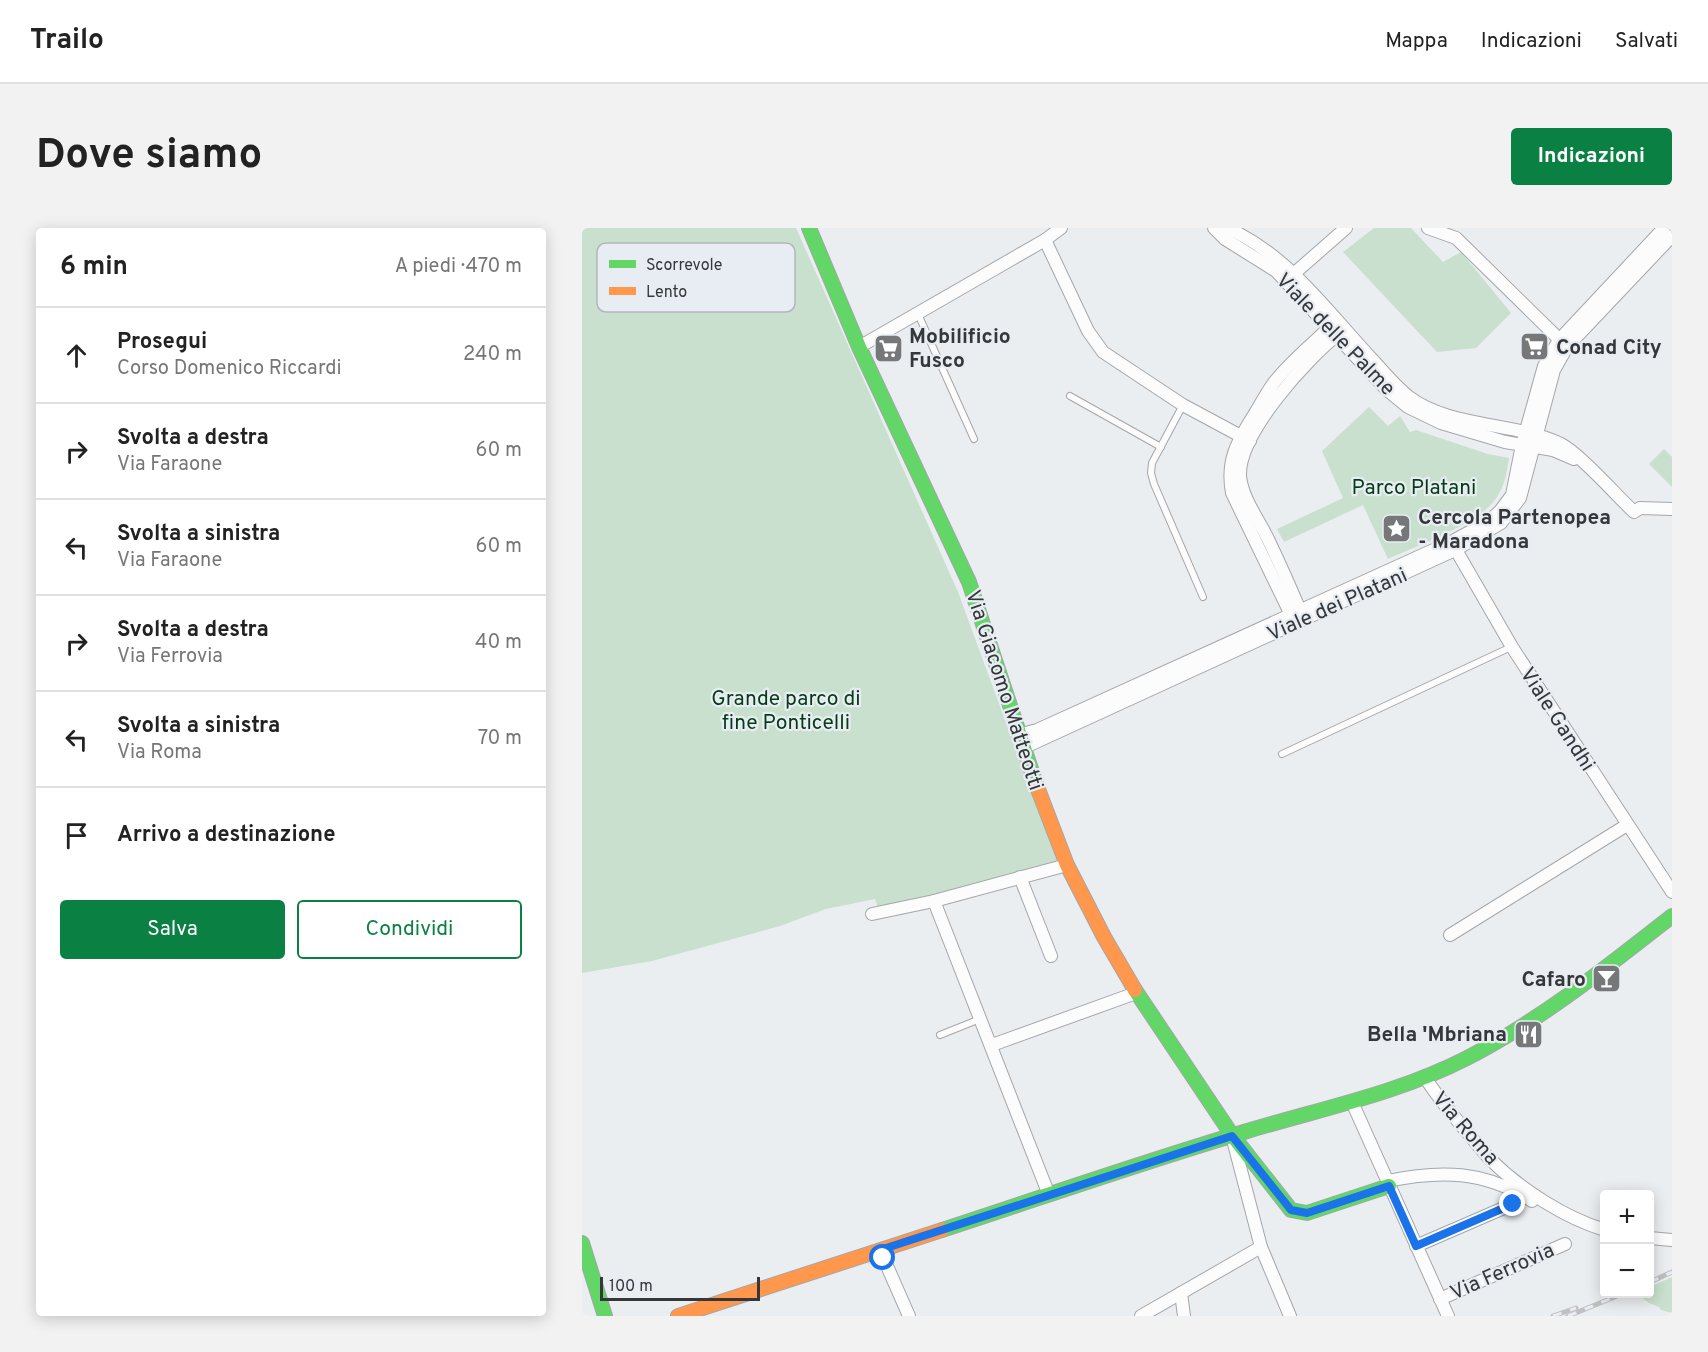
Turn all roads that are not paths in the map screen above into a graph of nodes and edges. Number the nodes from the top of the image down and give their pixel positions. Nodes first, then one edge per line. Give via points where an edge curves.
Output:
1 (808, 228) edge
2 (1061, 228) edge
3 (1214, 228) edge
4 (1227, 228) edge
5 (1346, 228) edge
6 (1664, 228) edge
7 (1434, 229) edge
8 (1672, 236) edge
9 (1045, 240) junction
10 (1290, 278) junction
11 (918, 314) junction
12 (1336, 329) junction
13 (1563, 343) junction
14 (860, 347) junction
15 (1070, 396) dead end
16 (1184, 405) junction
17 (974, 438) dead end
18 (1245, 438) junction
19 (1529, 440) junction
20 (1161, 447) junction
21 (1672, 510) edge
22 (1453, 546) junction
23 (1203, 597) dead end
24 (1297, 616) junction
25 (1512, 646) junction
26 (1020, 742) junction
27 (1282, 754) dead end
28 (1627, 825) junction
29 (1067, 865) junction
30 (1020, 878) junction
31 (1672, 892) edge
32 (934, 901) junction
33 (872, 914) dead end
34 (1672, 916) edge
35 (1450, 935) dead end
36 (1051, 956) dead end
37 (1136, 993) junction
38 (980, 1019) junction
39 (940, 1035) dead end
40 (992, 1046) junction
41 (1425, 1077) junction
42 (1352, 1102) junction
43 (1232, 1136) junction
44 (1388, 1184) junction
45 (1049, 1195) junction
46 (1513, 1204) dead end
47 (1569, 1226) dead end
48 (1600, 1229) edge
49 (1654, 1238) edge
50 (1672, 1240) edge
51 (582, 1243) edge
52 (1564, 1244) dead end
53 (1416, 1246) junction
54 (1261, 1247) junction
55 (880, 1250) junction
56 (1181, 1293) junction
57 (1440, 1299) junction
58 (712, 1310) edge
59 (688, 1315) edge
60 (605, 1316) edge
61 (909, 1316) edge
62 (1142, 1316) edge
63 (1184, 1316) edge
64 (1290, 1316) edge
65 (1448, 1316) edge

1 - 14 street, Via Giacomo Matteotti
2 - 9 street
3 - 10 street, Viale delle Palme via 1225,239
4 - 10 street, Viale delle Palme via 1249,237 1277,258
5 - 10 street
6 - 13 street, Viale dei Platani
7 - 13 street via 1456,238
8 - 13 street, Viale dei Platani
9 - 11 street
9 - 16 street via 1102,352
10 - 12 street, Viale delle Palme
11 - 14 street
11 - 17 lane
12 - 18 street via 1290,364 1274,383
12 - 19 street, Viale delle Palme via 1410,397 1427,407
13 - 19 street, Viale dei Platani via 1544,366
14 - 26 street, Via Giacomo Matteotti via 969,582
15 - 20 lane
16 - 18 street
16 - 20 lane
18 - 24 street via 1230,464 1232,493
19 - 21 street, Viale delle Palme via 1584,463 1634,512 1640,508
19 - 22 street, Viale dei Platani via 1512,495 1488,522
20 - 23 lane via 1152,463 1152,479
22 - 24 street, Viale dei Platani
22 - 25 street, Viale Gandhi
24 - 26 street, Viale dei Platani
25 - 27 lane
25 - 28 street, Viale Gandhi
26 - 29 street, Via Giacomo Matteotti
28 - 31 street, Viale Gandhi
28 - 35 street
29 - 30 street
29 - 37 street, Via Giacomo Matteotti
30 - 32 street
30 - 36 street
32 - 33 street
32 - 38 street
34 - 41 street via 1518,1030
37 - 40 street
37 - 43 street, Via Giacomo Matteotti
38 - 39 lane
38 - 40 street
40 - 45 street
41 - 42 street
41 - 48 street, Via Roma via 1490,1160 1566,1215
42 - 43 street
42 - 44 street, Via Ferrovia
43 - 44 street, Via Giacomo Matteotti via 1291,1210 1307,1213
43 - 45 street
43 - 54 street
44 - 47 street via 1431,1174 1473,1176 1515,1191
44 - 53 street, Via Ferrovia
45 - 55 street
46 - 53 street
49 - 50 street
51 - 60 street
52 - 57 street, Via Ferrovia
53 - 57 street, Via Ferrovia
54 - 56 street
54 - 64 street
55 - 58 street
55 - 61 street
56 - 62 street
56 - 63 street
57 - 65 street, Via Ferrovia
58 - 59 street

